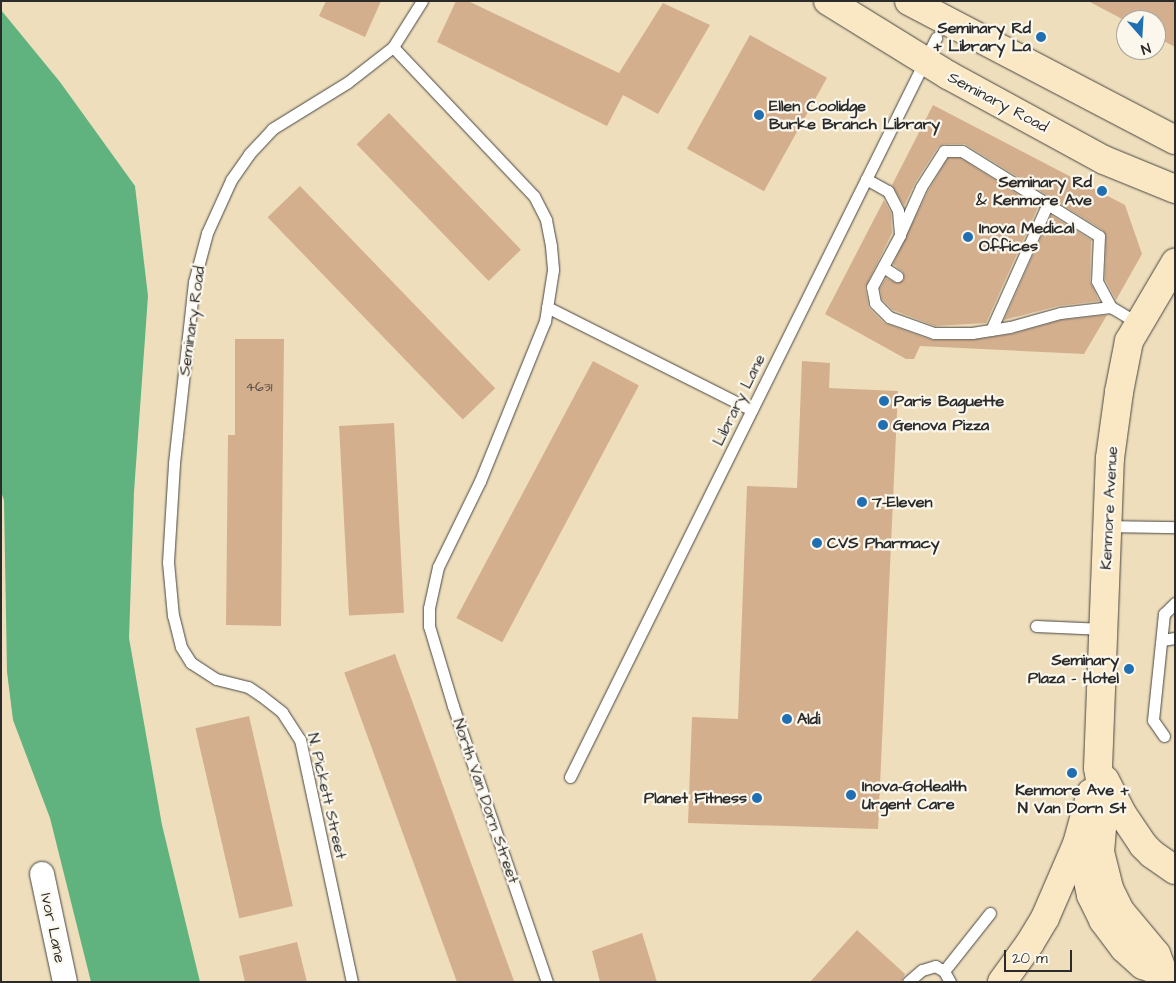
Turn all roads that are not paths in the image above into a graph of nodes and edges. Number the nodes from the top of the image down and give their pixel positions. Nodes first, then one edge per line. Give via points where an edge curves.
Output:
1 (422, 1) edge
2 (828, 1) edge
3 (909, 1) edge
4 (936, 38) dead end
5 (393, 47) junction
6 (924, 62) junction
7 (1175, 140) edge
8 (866, 179) junction
9 (1175, 189) edge
10 (1048, 203) junction
11 (900, 235) junction
12 (1175, 263) edge
13 (882, 267) junction
14 (897, 276) dead end
15 (547, 307) junction
16 (1111, 307) junction
17 (1138, 324) junction
18 (991, 330) junction
19 (752, 410) junction
20 (1108, 526) junction
21 (1175, 527) edge
22 (1175, 603) edge
23 (1036, 626) dead end
24 (1104, 629) junction
25 (1175, 638) edge
26 (1162, 640) junction
27 (182, 647) joint
28 (1164, 736) dead end
29 (1098, 768) junction
30 (570, 777) dead end
31 (1082, 829) junction
32 (1175, 870) edge
33 (42, 874) dead end
34 (990, 914) dead end
35 (1166, 974) edge
36 (947, 977) edge
37 (65, 982) edge
38 (352, 982) edge
39 (547, 982) edge
40 (908, 982) edge
41 (1002, 982) edge

1 - 5 lane, Seminary Road
2 - 6 street, Seminary Road
3 - 7 street
4 - 6 lane, Library Lane
5 - 15 lane via 534,196 546,220 551,246 553,270
5 - 27 lane, Seminary Road via 348,82 272,129 231,180 207,233 194,282 173,473 168,562 173,616
6 - 8 lane, Library Lane
6 - 9 street, Seminary Road via 1104,160
8 - 11 lane via 888,191 898,211
8 - 19 lane, Library Lane
10 - 11 lane via 962,151 944,150 921,187
10 - 16 lane via 1099,236 1097,281
10 - 18 lane
11 - 13 lane
12 - 17 street, Kenmore Avenue
13 - 14 lane
13 - 18 lane via 872,287 875,303 889,317 934,333
15 - 19 lane
15 - 39 lane, North Van Dorn Street via 545,322 480,481 438,568 429,619 453,706
16 - 17 lane
16 - 18 lane via 1060,313
17 - 20 street, Kenmore Avenue via 1129,341 1119,392 1110,458
19 - 30 lane, Library Lane
20 - 21 lane
20 - 24 street, Kenmore Avenue
22 - 26 lane via 1164,614
23 - 24 lane
24 - 29 street, Kenmore Avenue
25 - 26 lane
26 - 28 lane via 1153,720
27 - 38 lane, N. Pickett Street via 191,663 216,678 248,687 282,712 300,740
29 - 31 street, Kenmore Avenue
29 - 32 street via 1143,845
29 - 35 street, Kenmore Avenue via 1104,805 1100,852 1109,888 1120,911 1156,954
31 - 35 street, Kenmore Avenue via 1084,870 1090,896 1103,920 1124,948 1143,965
31 - 41 street, Kenmore Avenue via 1045,918
33 - 37 street, Ivor Lane
34 - 36 lane
36 - 40 lane via 935,966 922,970

